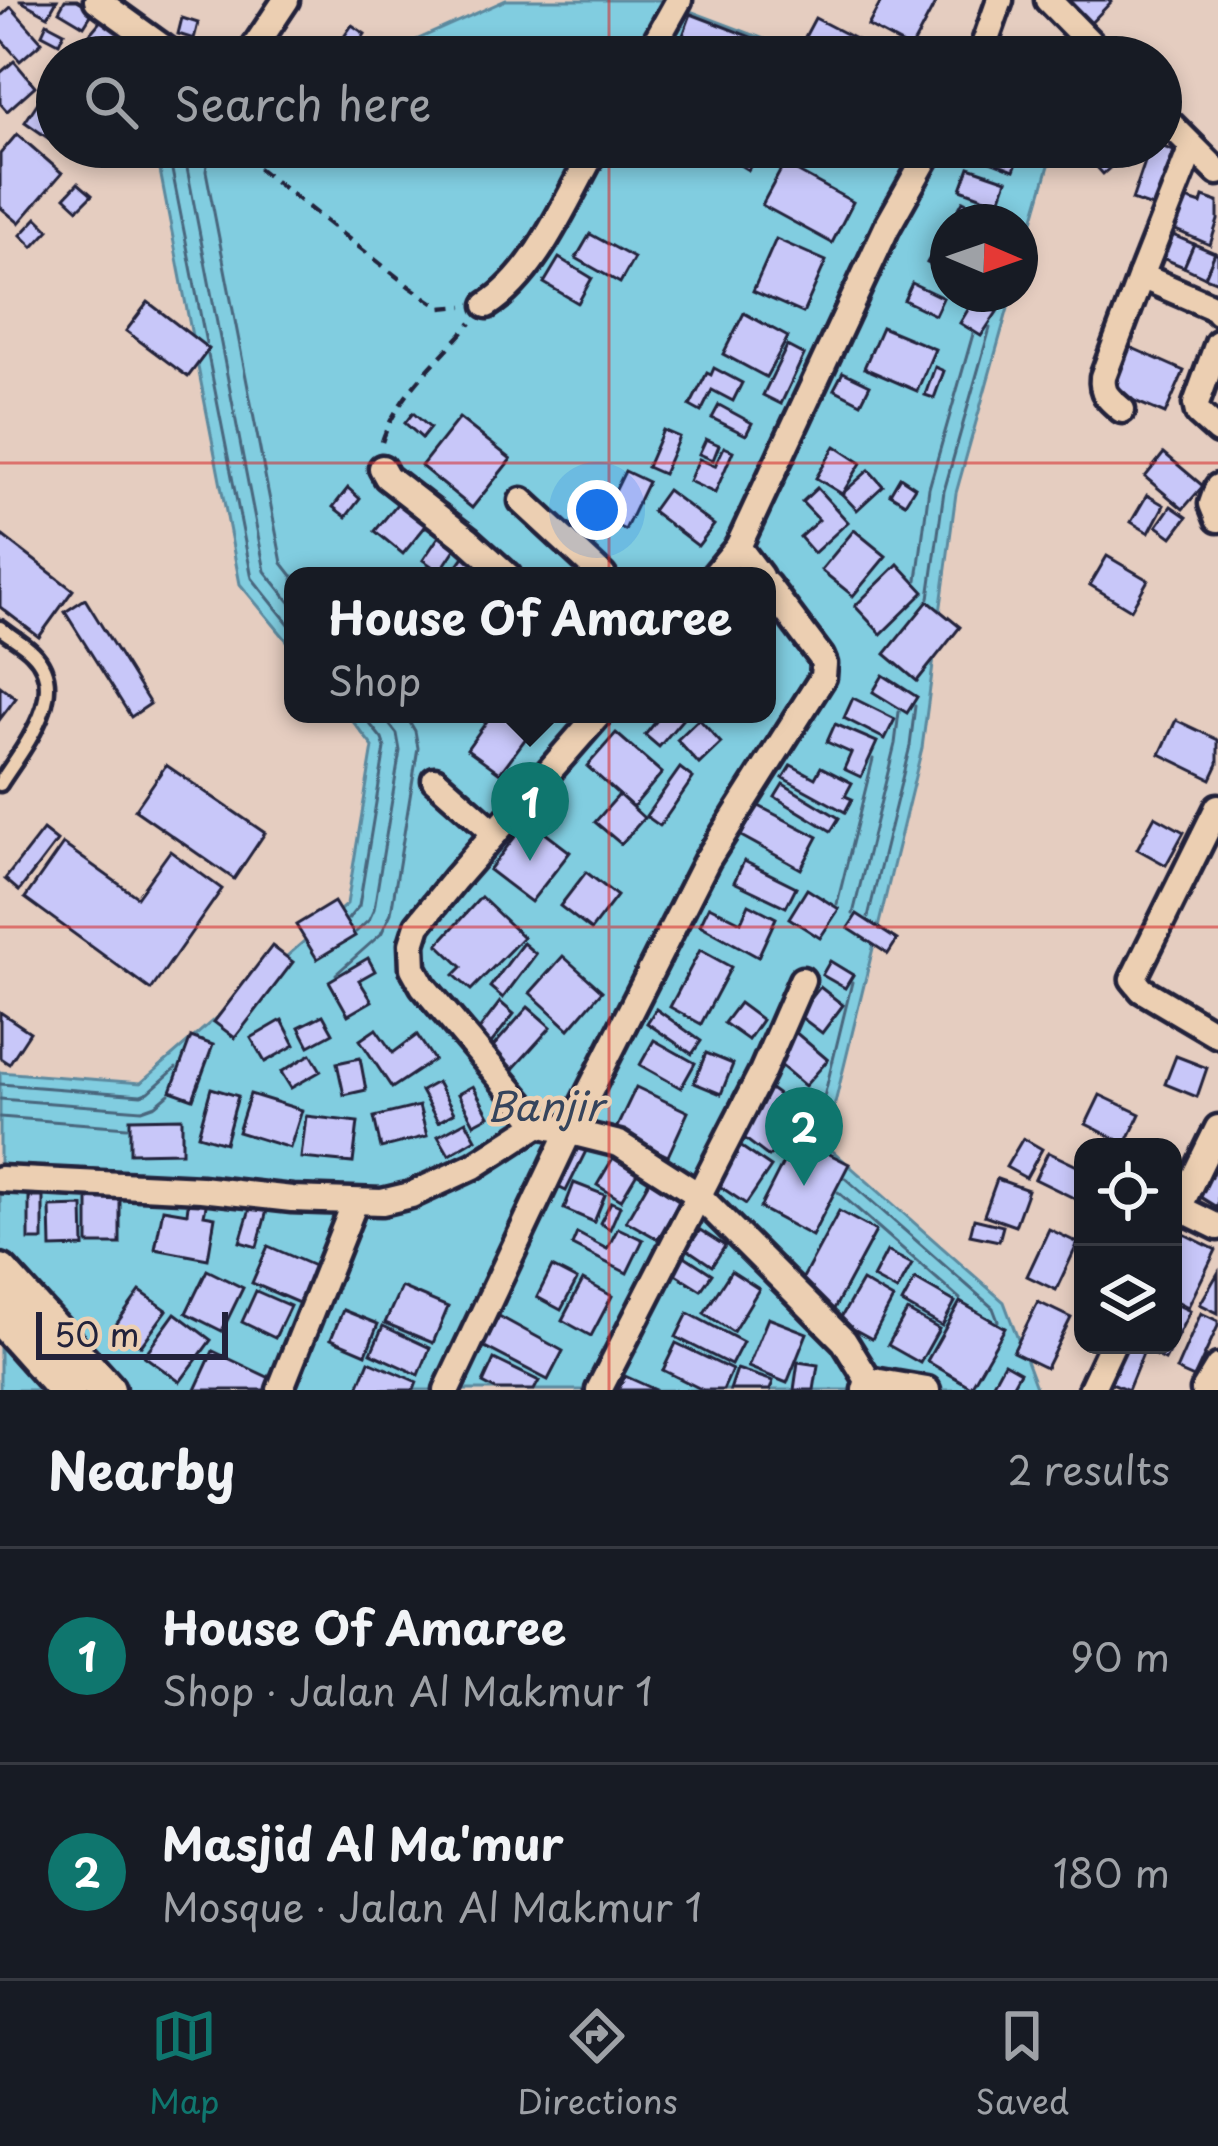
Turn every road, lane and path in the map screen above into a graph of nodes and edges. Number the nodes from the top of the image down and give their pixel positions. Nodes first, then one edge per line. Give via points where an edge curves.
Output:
1 (97, 0) edge
2 (286, 0) edge
3 (679, 0) edge
4 (1000, 0) edge
5 (1048, 0) edge
6 (147, 36) edge
7 (262, 36) edge
8 (659, 36) edge
9 (987, 36) edge
10 (1083, 36) edge
11 (1182, 137) edge
12 (1192, 147) junction
13 (258, 168) dead end
14 (584, 168) edge
15 (920, 168) edge
16 (1218, 172) edge
17 (1141, 276) junction
18 (487, 305) junction
19 (1218, 312) edge
20 (1218, 343) edge
21 (1122, 410) dead end
22 (1218, 431) edge
23 (382, 468) joint
24 (1218, 487) edge
25 (522, 501) dead end
26 (1218, 519) edge
27 (738, 547) junction
28 (498, 567) edge
29 (593, 567) edge
30 (721, 567) edge
31 (753, 567) edge
32 (776, 597) edge
33 (0, 628) edge
34 (591, 723) edge
35 (435, 780) dead end
36 (0, 784) edge
37 (1218, 806) edge
38 (495, 833) junction
39 (802, 980) dead end
40 (1218, 1035) edge
41 (539, 1124) junction
42 (1218, 1128) edge
43 (570, 1130) junction
44 (0, 1179) edge
45 (698, 1194) junction
46 (356, 1202) junction
47 (1182, 1202) edge
48 (1182, 1216) edge
49 (1218, 1227) edge
50 (0, 1273) edge
51 (34, 1351) edge
52 (1108, 1354) edge
53 (1218, 1366) edge
54 (866, 1385) edge
55 (106, 1390) edge
56 (280, 1390) edge
57 (447, 1390) edge
58 (599, 1390) edge
59 (927, 1390) edge
60 (1090, 1390) edge
61 (1204, 1390) edge

1 - 6 street
2 - 7 street
3 - 8 street
4 - 9 street
5 - 10 street
11 - 12 street
12 - 16 street
12 - 17 street
13 - 18 path via 441,308
14 - 18 street via 536,253
15 - 27 street
17 - 19 street
17 - 21 street via 1102,377 1105,395
18 - 23 path via 390,419
20 - 22 street via 1196,404
23 - 28 street
24 - 26 street
25 - 29 street
27 - 30 street
27 - 31 street
32 - 43 street via 821,657 823,677 707,860
33 - 36 lane via 33,652 47,683 45,708
34 - 38 street
35 - 38 street
37 - 40 street via 1133,979
38 - 41 street via 418,925 413,968
39 - 45 street
41 - 43 street
41 - 46 street via 411,1195
42 - 47 street
43 - 45 street via 619,1144
43 - 57 street
44 - 46 street
45 - 54 street via 844,1341
45 - 58 street
46 - 56 street
48 - 49 street
50 - 51 main road
51 - 55 main road
52 - 60 street
53 - 61 street
54 - 59 street

